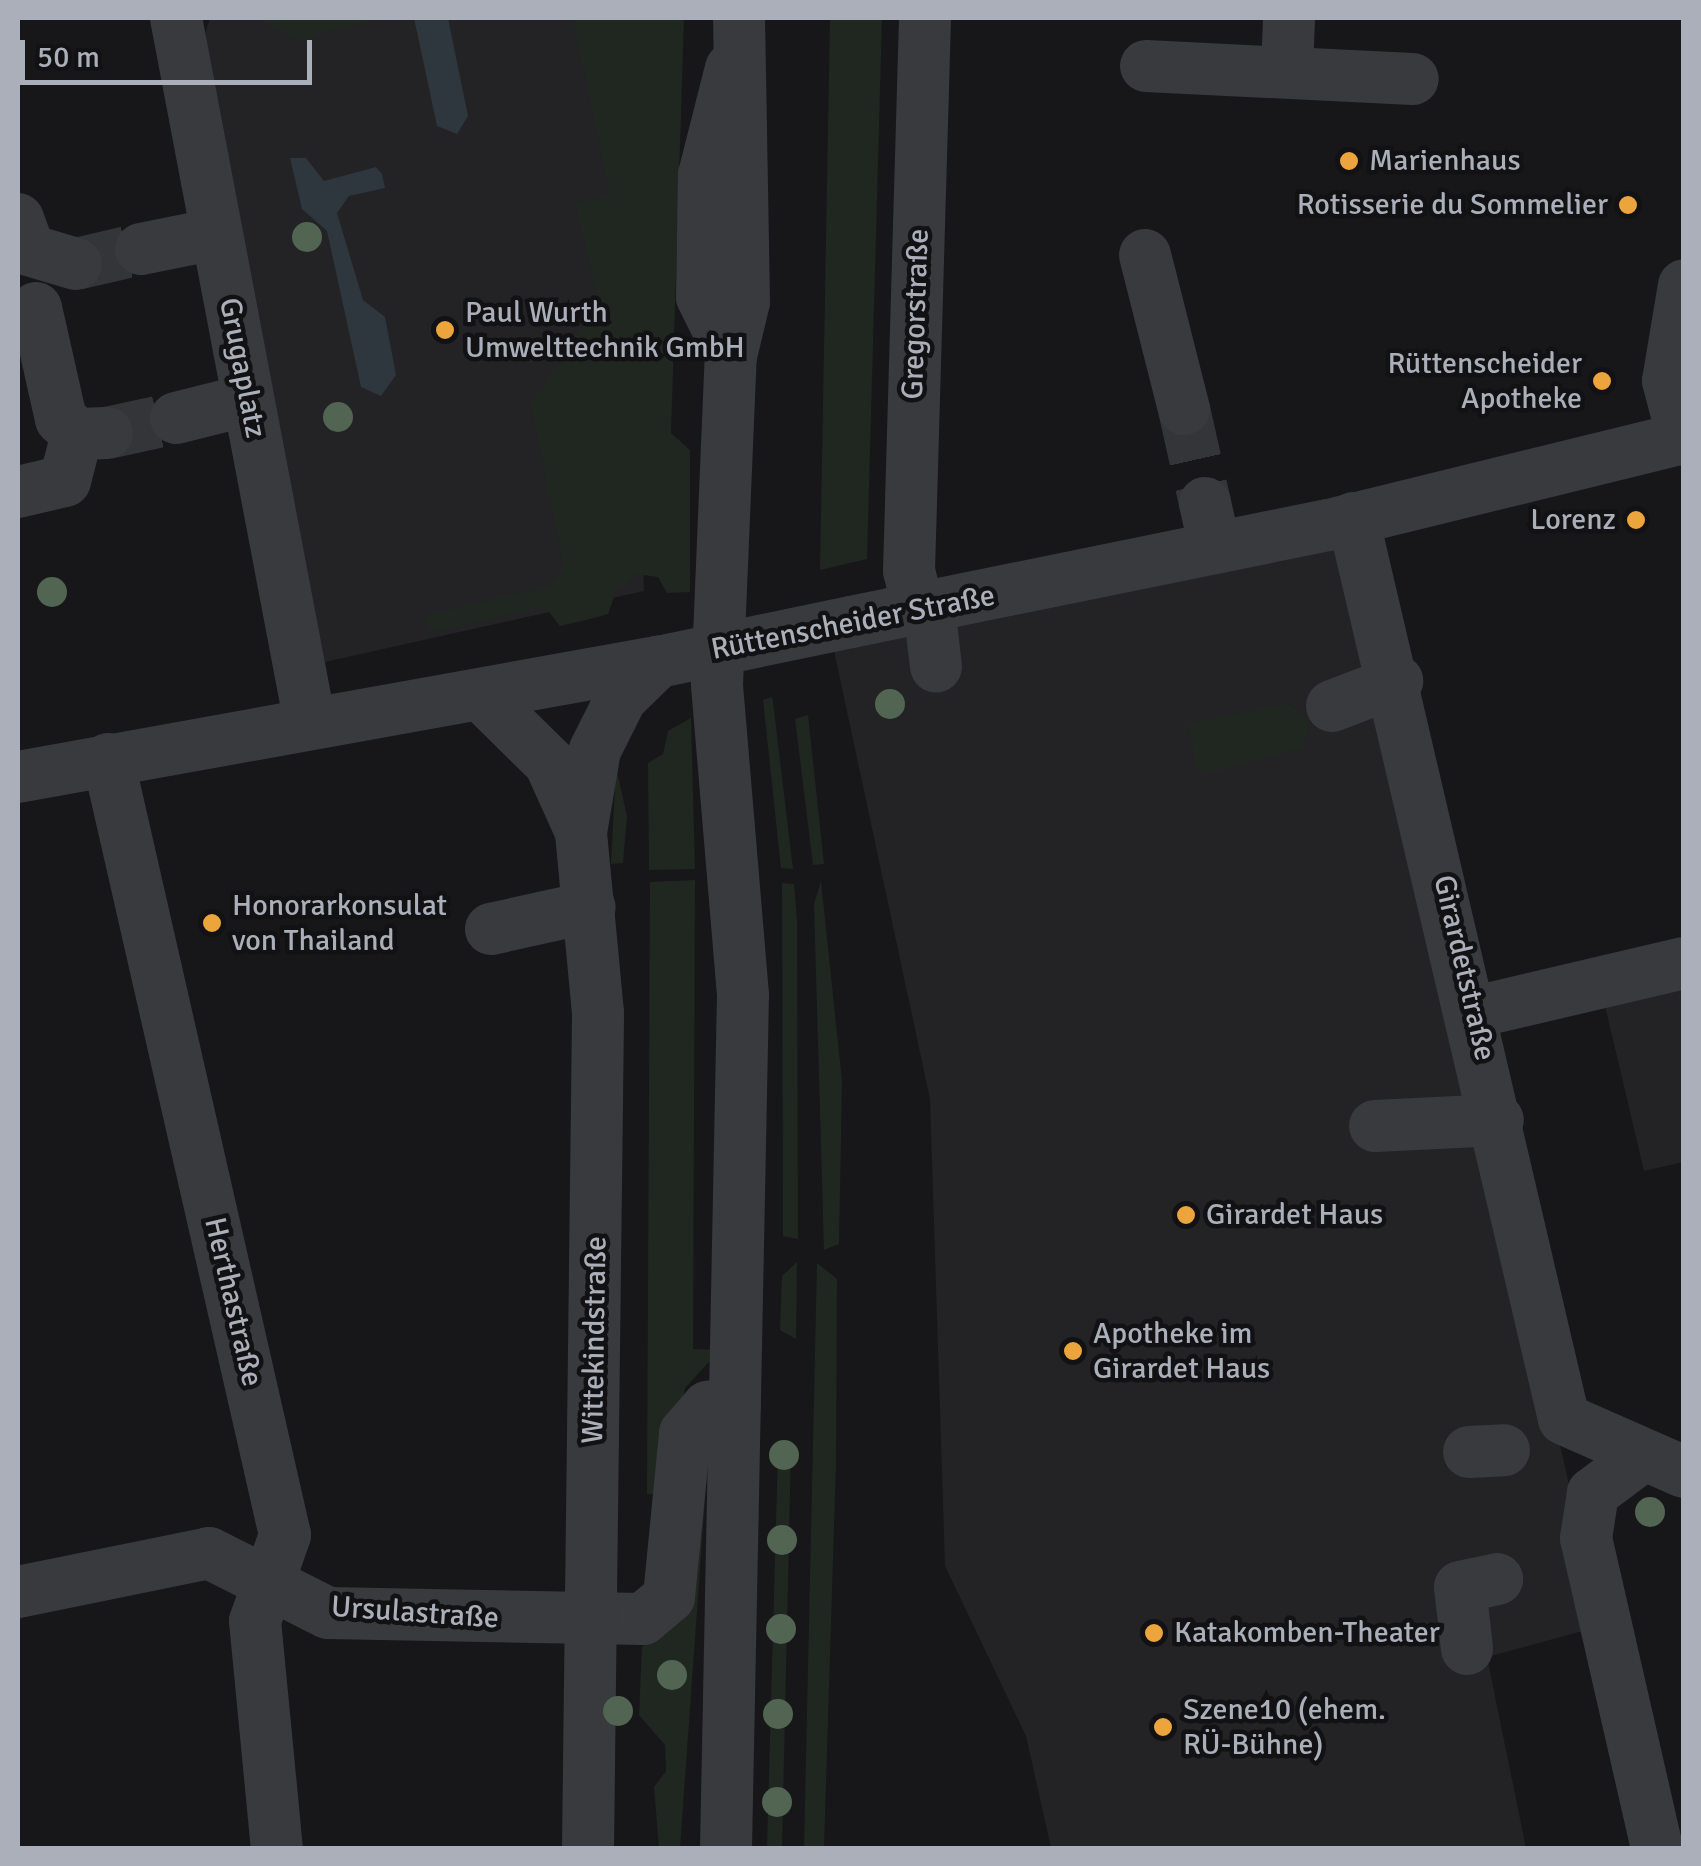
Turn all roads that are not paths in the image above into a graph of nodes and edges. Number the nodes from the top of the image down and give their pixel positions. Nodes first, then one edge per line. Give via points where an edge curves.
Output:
1 (176, 18) edge
2 (925, 18) edge
3 (1289, 18) edge
4 (739, 31) edge
5 (1146, 66) dead end
6 (1287, 71) junction
7 (1414, 79) dead end
8 (18, 219) edge
9 (216, 234) junction
10 (141, 249) tunnel mouth
11 (1145, 255) dead end
12 (76, 264) tunnel mouth
13 (1684, 286) edge
14 (36, 308) dead end
15 (248, 400) junction
16 (1184, 409) tunnel mouth
17 (176, 418) tunnel mouth
18 (1683, 438) edge
19 (18, 492) edge
20 (1353, 518) junction
21 (923, 608) junction
22 (663, 661) junction
23 (936, 667) dead end
24 (1397, 681) junction
25 (484, 698) junction
26 (1332, 706) dead end
27 (309, 718) junction
28 (108, 758) junction
29 (18, 777) edge
30 (581, 832) junction
31 (590, 907) junction
32 (490, 929) dead end
33 (1684, 963) edge
34 (1475, 1012) junction
35 (1494, 1106) junction
36 (1375, 1112) dead end
37 (736, 1406) junction
38 (1664, 1464) edge
39 (1496, 1578) dead end
40 (271, 1579) junction
41 (18, 1592) edge
42 (590, 1625) junction
43 (1467, 1648) dead end
44 (277, 1848) edge
45 (588, 1848) edge
46 (726, 1848) edge
47 (1657, 1848) edge

1 - 9 street, Grugaplatz
2 - 21 street, Gregorstraße via 909,571
3 - 6 street
4 - 37 street via 723,139 722,302 731,356 717,684 744,994
5 - 6 street
6 - 7 street
8 - 12 street via 28,250
9 - 10 street
9 - 15 street, Grugaplatz
11 - 16 street
13 - 18 street via 1668,381
14 - 19 street via 61,419 92,433 65,481
15 - 17 street
15 - 27 street, Grugaplatz
18 - 20 street, Rüttenscheider Straße
20 - 21 street, Rüttenscheider Straße via 1210,526
20 - 24 street, Girardetstraße
21 - 22 street, Rüttenscheider Straße, bridge
21 - 23 street, Gregorstraße
22 - 25 street, Rüttenscheider Straße
22 - 30 street, Wittekindstraße via 621,698 596,750
24 - 26 street
24 - 34 street, Girardetstraße
25 - 27 street, Rüttenscheider Straße
25 - 30 street, Wittekindstraße via 550,763
27 - 28 street, Rüttenscheider Straße
28 - 29 street, Rüttenscheider Straße
28 - 40 street, Herthastraße via 285,1535
30 - 31 street, Wittekindstraße
31 - 32 street
31 - 42 street, Wittekindstraße via 598,1148
33 - 34 street
34 - 35 street, Girardetstraße
35 - 36 street
35 - 38 street, Girardetstraße via 1564,1420
37 - 42 street, Ursulastraße via 708,1407 684,1433 669,1597 644,1619
37 - 46 street
38 - 47 street via 1593,1493 1586,1538
39 - 43 street via 1460,1586
40 - 41 street, Ursulastraße via 209,1554
40 - 42 street, Ursulastraße via 328,1613
40 - 44 street, Herthastraße via 254,1621
42 - 45 street, Wittekindstraße

